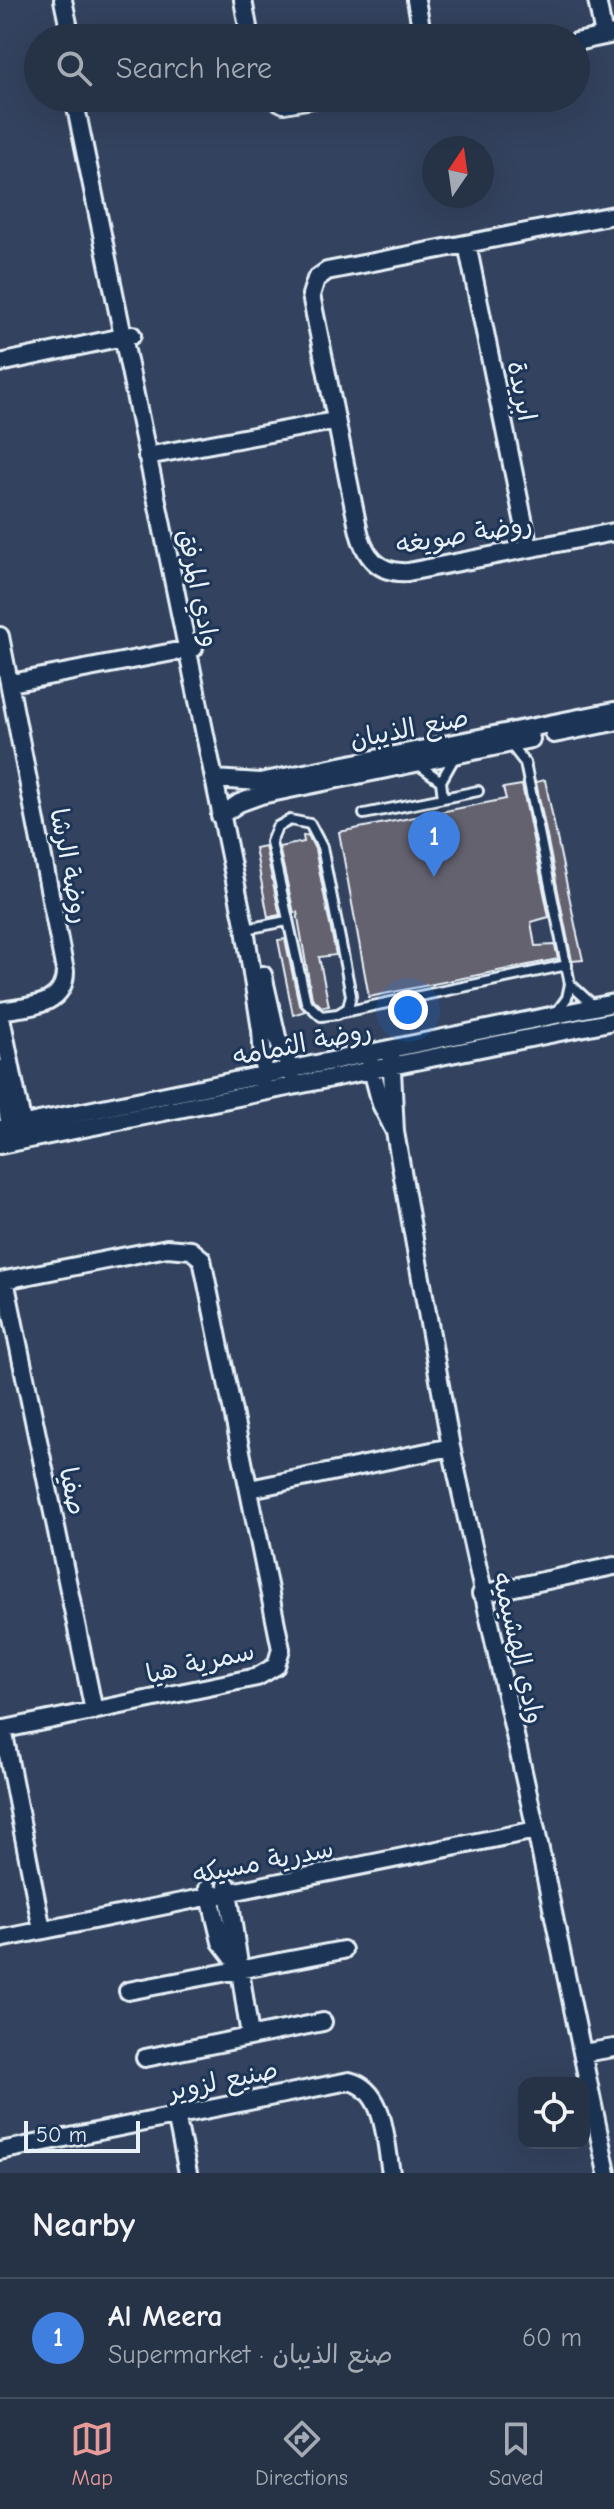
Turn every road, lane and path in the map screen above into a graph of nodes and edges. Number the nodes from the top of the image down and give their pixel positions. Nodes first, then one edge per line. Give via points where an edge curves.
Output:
1 (54, 0) edge
2 (63, 0) edge
3 (243, 0) edge
4 (416, 0) edge
5 (597, 0) edge
6 (58, 24) edge
7 (68, 24) edge
8 (247, 24) edge
9 (420, 24) edge
10 (609, 35) edge
11 (77, 112) edge
12 (87, 112) edge
13 (614, 215) edge
14 (467, 244) junction
15 (127, 332) junction
16 (0, 353) edge
17 (0, 363) edge
18 (334, 421) junction
19 (152, 455) junction
20 (614, 532) edge
21 (529, 548) junction
22 (0, 636) edge
23 (192, 648) junction
24 (11, 683) junction
25 (614, 711) edge
26 (614, 722) edge
27 (532, 738) junction
28 (507, 744) junction
29 (458, 754) junction
30 (525, 763) junction
31 (412, 764) junction
32 (219, 780) junction
33 (441, 781) junction
34 (478, 791) dead end
35 (443, 798) junction
36 (224, 813) junction
37 (364, 814) dead end
38 (287, 921) junction
39 (250, 928) junction
40 (567, 965) junction
41 (570, 984) junction
42 (614, 1003) edge
43 (595, 1007) junction
44 (0, 1011) edge
45 (343, 1012) junction
46 (554, 1015) junction
47 (614, 1021) edge
48 (392, 1058) junction
49 (370, 1062) junction
50 (0, 1069) edge
51 (293, 1077) junction
52 (265, 1082) junction
53 (395, 1132) junction
54 (12, 1134) edge
55 (3, 1281) edge
56 (451, 1447) junction
57 (250, 1489) junction
58 (614, 1566) edge
59 (481, 1594) junction
60 (94, 1711) junction
61 (1, 1729) edge
62 (535, 1825) junction
63 (228, 1888) junction
64 (209, 1891) junction
65 (41, 1926) junction
66 (0, 1929) edge
67 (0, 1939) edge
68 (343, 1950) dead end
69 (237, 1967) junction
70 (128, 1991) dead end
71 (323, 2022) dead end
72 (250, 2036) junction
73 (614, 2048) edge
74 (583, 2053) junction
75 (145, 2058) dead end
76 (176, 2115) junction
77 (0, 2151) edge
78 (188, 2173) edge
79 (391, 2173) edge
80 (607, 2173) edge

1 - 6 street
2 - 7 street
3 - 8 street
4 - 9 street
5 - 10 street
11 - 15 street, وادي المرفق
12 - 15 street, وادي المرفق
13 - 14 street, روضة صويغه
14 - 18 street, روضة صويغه via 327,271 316,279 312,309
14 - 21 street, ابريدة
15 - 16 street
15 - 17 street
15 - 19 street, وادي المرفق
18 - 19 street
18 - 21 street, روضة صويغه via 362,545 382,568 408,572
19 - 23 street, وادي المرفق
20 - 21 street, روضة صويغه
22 - 24 street, روضة الرشا
23 - 24 street
23 - 32 street, وادي المرفق
24 - 44 street, روضة الرشا via 65,979 51,1001
25 - 32 street, صنع الذيبان via 260,782
26 - 27 street, صنع الذيبان
27 - 28 street, صنع الذيبان
27 - 30 lane
28 - 29 street, صنع الذيبان
28 - 30 lane
29 - 31 street, صنع الذيبان
29 - 33 lane
30 - 40 lane
31 - 33 lane
31 - 36 street, صنع الذيبان via 261,795
32 - 36 street, وادي المرفق
33 - 35 lane
34 - 35 lane
35 - 37 lane
36 - 39 street, وادي المرفق
38 - 39 lane
38 - 45 lane via 306,1002 321,1016
38 - 45 lane via 271,842 277,827 295,819 310,824 322,847 351,995
39 - 51 street, وادي المرفق via 274,1026
39 - 52 street, وادي المرفق
40 - 41 lane
40 - 45 lane
41 - 43 lane
41 - 46 lane
42 - 43 street, روضة الثمامه
43 - 46 street, روضة الثمامه
44 - 54 street, روضة الرشا
46 - 48 street, روضة الثمامه
47 - 48 street, روضة الثمامه
48 - 49 street, روضة الثمامه
48 - 53 street, وادي الهشيميه
49 - 51 street, روضة الثمامه
49 - 53 street, وادي الهشيميه
50 - 54 street
51 - 52 street, روضة الثمامه
52 - 54 street, روضة الثمامه
53 - 56 street, وادي الهشيميه
55 - 57 street, سمرية هيا via 167,1248 197,1253 206,1270
55 - 60 street, صفيا
56 - 57 street
56 - 59 street, وادي الهشيميه
57 - 60 street, سمرية هيا via 280,1638 276,1666 257,1677
58 - 59 street
59 - 62 street, وادي الهشيميه
60 - 61 street, سمرية هيا
61 - 65 street, سمرية هيا
62 - 63 street, سدرية مسيكه
62 - 74 street, وادي الهشيميه
63 - 64 street, سدرية مسيكه
63 - 69 street via 238,1938
64 - 65 street, سدرية مسيكه
64 - 69 street via 221,1942
65 - 66 street, سدرية مسيكه
65 - 67 street, سدرية مسيكه
68 - 69 street
69 - 70 street
69 - 72 street
71 - 72 street
72 - 75 street
73 - 74 street
74 - 80 street, وادي الهشيميه
76 - 77 street, صنيع لزوير
76 - 78 street
76 - 79 street, صنيع لزوير via 339,2081 358,2083 377,2104

